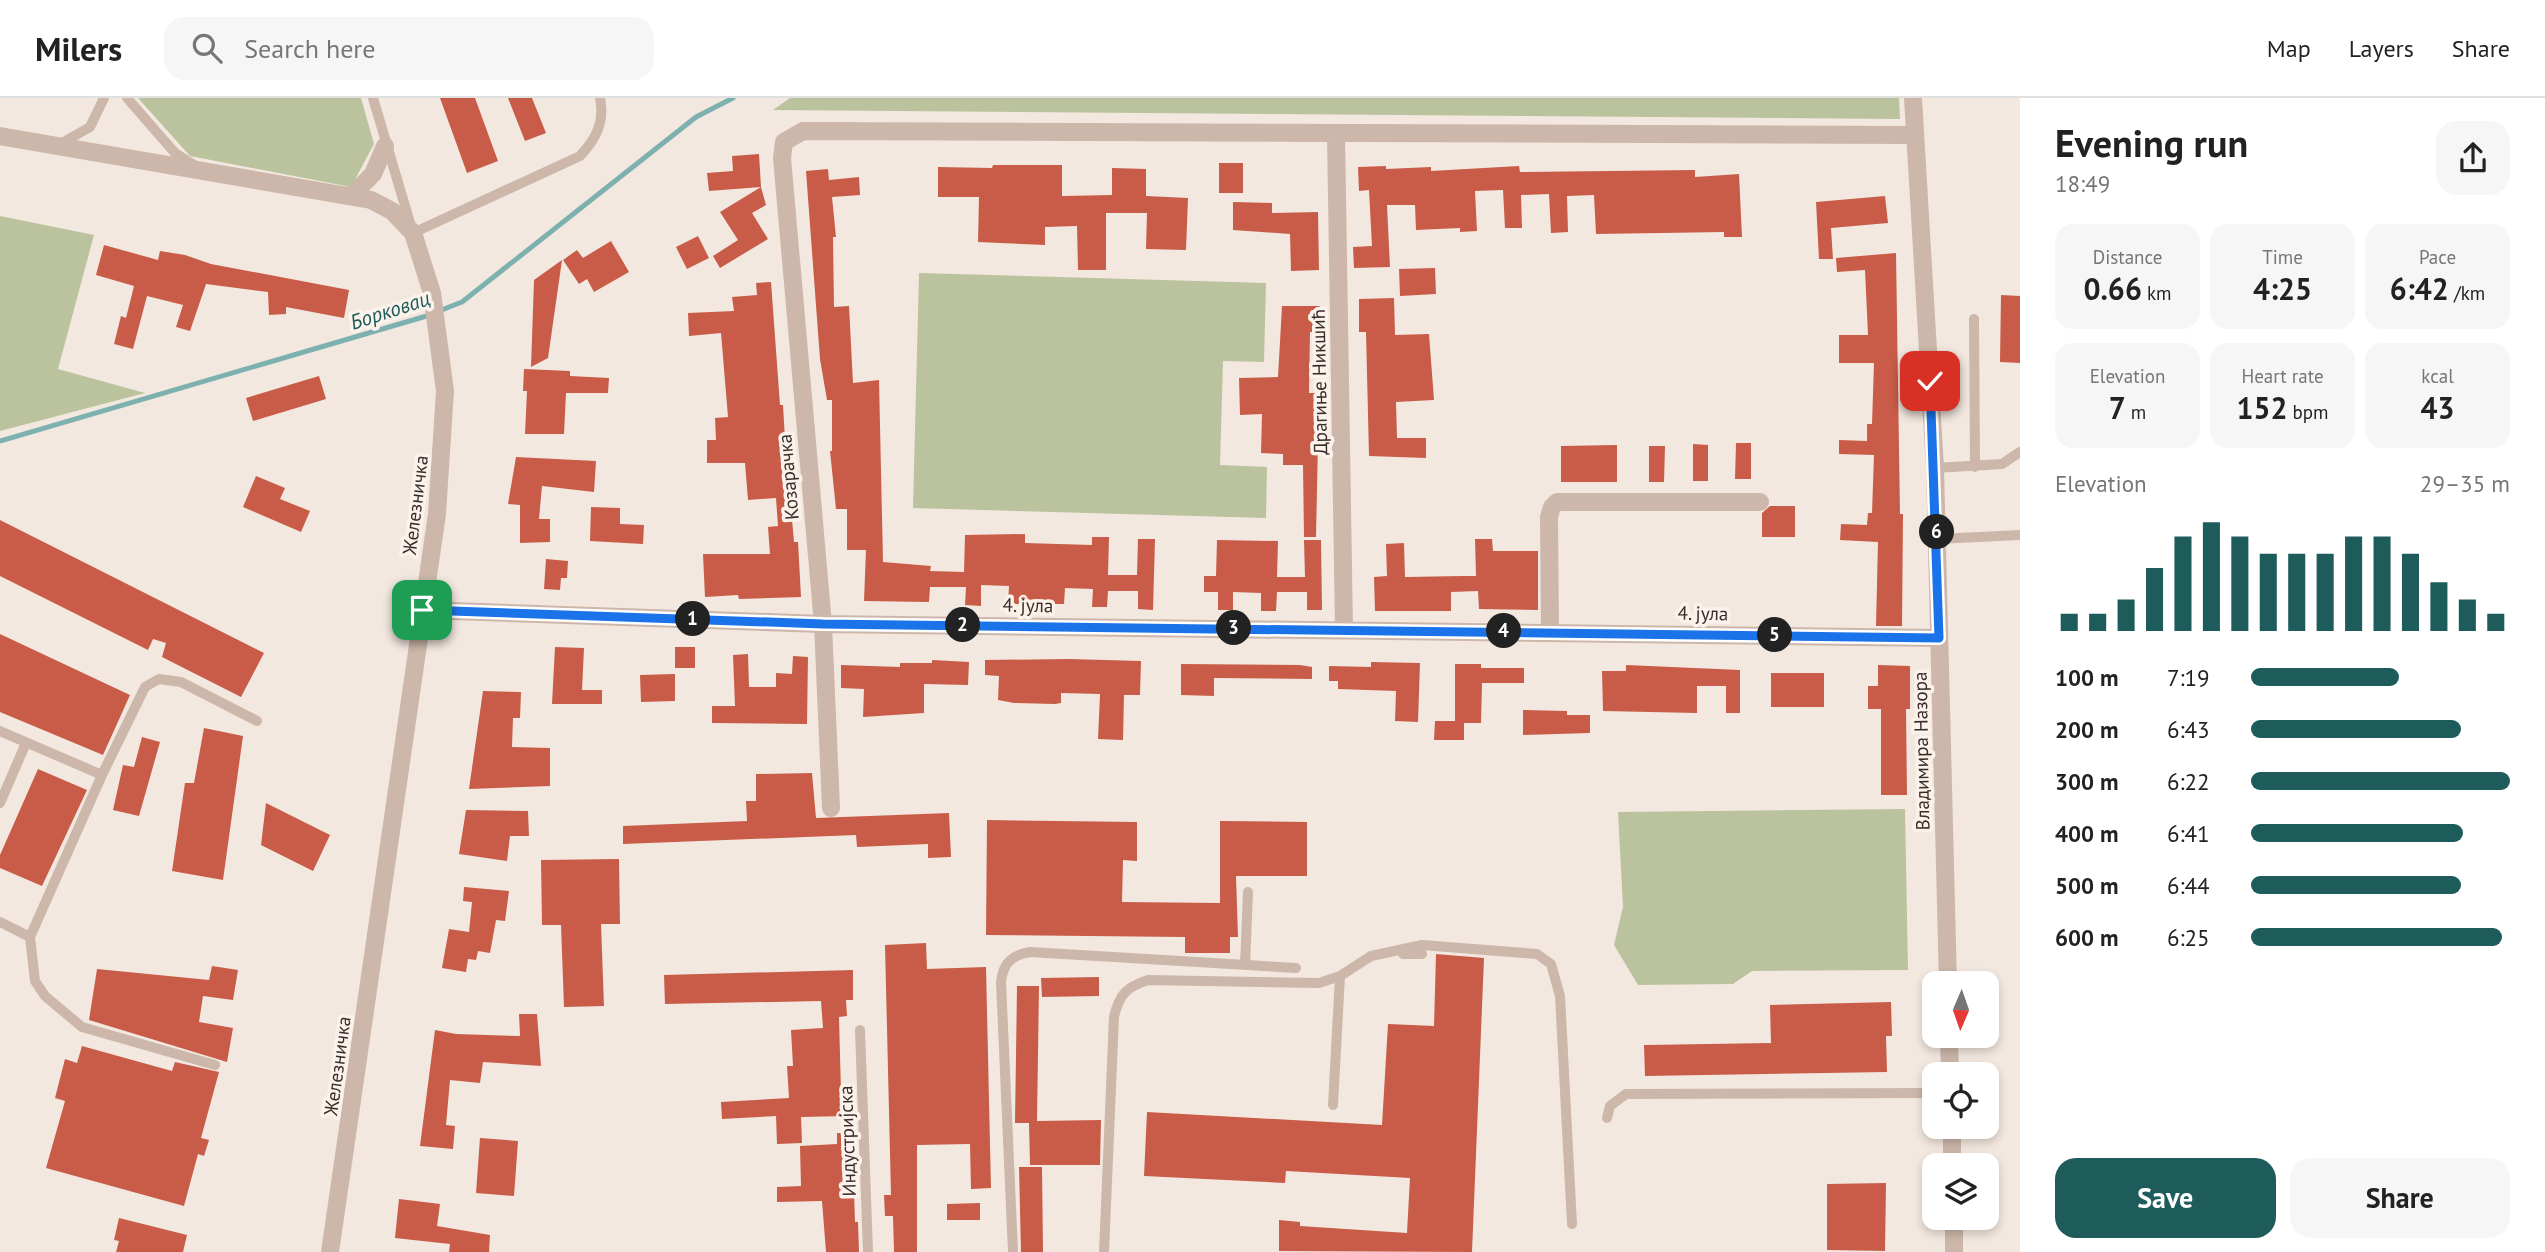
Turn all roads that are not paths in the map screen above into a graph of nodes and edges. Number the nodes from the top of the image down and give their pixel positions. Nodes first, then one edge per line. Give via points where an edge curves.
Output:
1 (104, 98) edge
2 (127, 98) edge
3 (373, 98) edge
4 (600, 98) edge
5 (1913, 98) edge
6 (1336, 134) junction
7 (1915, 135) junction
8 (0, 136) edge
9 (57, 145) junction
10 (385, 146) junction
11 (202, 170) junction
12 (352, 195) junction
13 (413, 233) junction
14 (1974, 319) dead end
15 (2020, 452) edge
16 (2020, 465) edge
17 (1980, 467) junction
18 (1935, 468) junction
19 (1760, 502) dead end
20 (2020, 536) edge
21 (1937, 539) junction
22 (422, 610) junction
23 (823, 624) junction
24 (1344, 629) junction
25 (1550, 632) junction
26 (1939, 638) junction
27 (257, 721) dead end
28 (0, 731) edge
29 (26, 743) junction
30 (102, 775) junction
31 (0, 803) edge
32 (831, 808) dead end
33 (1248, 892) dead end
34 (0, 922) edge
35 (30, 937) junction
36 (1390, 954) junction
37 (1422, 954) dead end
38 (1245, 965) junction
39 (1296, 968) dead end
40 (1948, 971) edge
41 (1340, 976) junction
42 (860, 1030) dead end
43 (215, 1065) dead end
44 (1922, 1093) edge
45 (1333, 1105) dead end
46 (1607, 1118) dead end
47 (1572, 1224) dead end
48 (1954, 1230) edge
49 (330, 1252) edge
50 (868, 1252) edge
51 (1013, 1252) edge
52 (1104, 1252) edge
53 (1954, 1252) edge

1 - 9 lane via 90,127
2 - 11 lane via 175,153
3 - 10 lane
4 - 13 lane via 600,128 580,156
5 - 7 street, Владимира Назора
6 - 7 street
6 - 23 street, Козарачка via 803,131 783,142
6 - 24 street, Драгиње Никшић
7 - 18 street, Владимира Назора
8 - 9 street, Железничка
9 - 11 street, Железничка
10 - 12 street via 373,174
10 - 13 lane
11 - 12 street, Железничка
12 - 13 street, Железничка via 392,211
13 - 22 street, Железничка via 432,293 445,391 444,451
14 - 17 lane
15 - 17 lane via 2002,464
16 - 17 lane
17 - 18 lane
18 - 21 street, Владимира Назора
19 - 25 street via 1558,502 1549,517
20 - 21 lane
21 - 26 street, Владимира Назора
22 - 23 street, 4. јула
22 - 49 street, Железничка
23 - 24 street, 4. јула
23 - 32 street, Козарачка
24 - 25 street, 4. јула
25 - 26 street, 4. јула
26 - 40 street, Владимира Назора
27 - 30 lane via 181,682 159,679 145,687
28 - 29 lane
29 - 30 lane
29 - 31 lane
30 - 35 lane
33 - 38 lane
34 - 35 lane
35 - 43 lane via 35,981 69,1019 82,1027
36 - 37 lane
36 - 41 lane via 1371,956
36 - 47 lane via 1422,945 1537,954 1551,964 1560,996
38 - 39 lane
38 - 51 lane via 1030,952 1017,954 1007,963 1001,982
41 - 45 lane
41 - 52 lane via 1319,983 1147,980 1129,986 1118,999 1114,1017
42 - 50 lane, Индустријска
44 - 46 lane via 1626,1094 1610,1106
48 - 53 street

